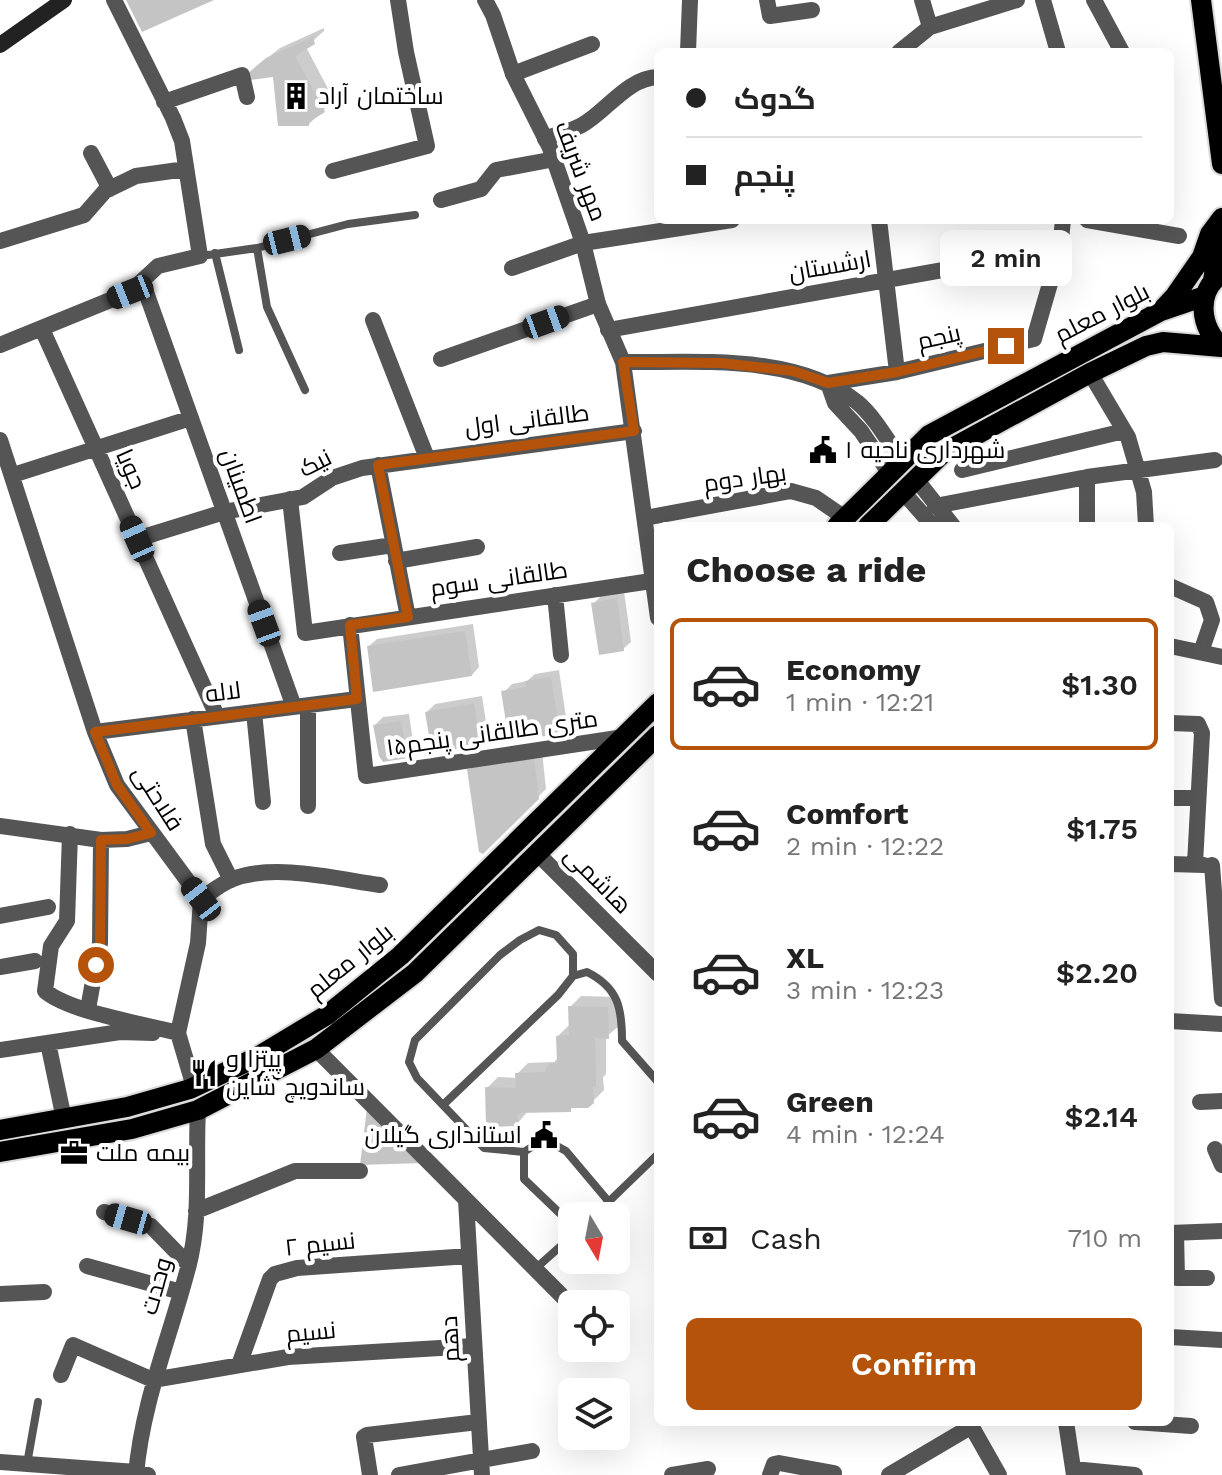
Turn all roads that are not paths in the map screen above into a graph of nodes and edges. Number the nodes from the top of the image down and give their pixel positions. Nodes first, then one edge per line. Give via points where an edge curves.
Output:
1 (64, 0) edge
2 (114, 0) edge
3 (398, 0) edge
4 (485, 0) edge
5 (690, 0) edge
6 (767, 0) edge
7 (922, 0) edge
8 (1017, 0) edge
9 (1043, 0) edge
10 (1094, 0) edge
11 (1201, 0) edge
12 (971, 7) edge
13 (812, 10) dead end
14 (930, 27) junction
15 (592, 44) dead end
16 (0, 45) edge
17 (688, 48) edge
18 (904, 48) edge
19 (1057, 48) edge
20 (1120, 48) edge
21 (513, 74) junction
22 (654, 77) edge
23 (247, 97) dead end
24 (164, 102) junction
25 (545, 139) junction
26 (91, 153) dead end
27 (555, 159) junction
28 (1222, 164) edge
29 (186, 169) junction
30 (333, 171) dead end
31 (110, 189) junction
32 (441, 200) dead end
33 (415, 215) dead end
34 (1222, 218) edge
35 (706, 224) edge
36 (880, 224) edge
37 (1063, 224) edge
38 (1125, 224) edge
39 (1222, 232) edge
40 (1179, 236) dead end
41 (0, 241) edge
42 (583, 243) junction
43 (257, 248) junction
44 (1060, 249) junction
45 (208, 255) junction
46 (512, 268) dead end
47 (887, 280) junction
48 (142, 281) junction
49 (1213, 284) edge
50 (598, 304) junction
51 (1161, 311) junction
52 (373, 320) dead end
53 (42, 329) junction
54 (608, 330) junction
55 (0, 345) edge
56 (1222, 347) edge
57 (239, 350) dead end
58 (441, 359) dead end
59 (623, 362) junction
60 (897, 372) junction
61 (1090, 373) junction
62 (828, 383) junction
63 (305, 390) dead end
64 (191, 418) junction
65 (634, 431) junction
66 (1124, 431) junction
67 (0, 440) edge
68 (95, 447) junction
69 (427, 458) junction
70 (1215, 460) dead end
71 (378, 465) junction
72 (896, 467) junction
73 (1137, 469) junction
74 (962, 470) dead end
75 (13, 475) junction
76 (1087, 477) junction
77 (910, 485) junction
78 (290, 499) junction
79 (935, 506) junction
80 (224, 512) junction
81 (645, 518) junction
82 (841, 522) edge
83 (872, 522) edge
84 (931, 522) edge
85 (949, 522) edge
86 (1087, 522) edge
87 (1146, 522) edge
88 (137, 539) junction
89 (477, 547) dead end
90 (340, 553) dead end
91 (394, 553) junction
92 (654, 574) edge
93 (654, 580) edge
94 (1174, 588) edge
95 (555, 595) junction
96 (408, 617) junction
97 (350, 625) junction
98 (1174, 647) edge
99 (1201, 652) junction
100 (561, 655) dead end
101 (1222, 657) edge
102 (357, 699) junction
103 (301, 706) junction
104 (654, 707) edge
105 (254, 712) junction
106 (217, 716) junction
107 (193, 719) junction
108 (1174, 723) edge
109 (95, 732) junction
110 (624, 737) junction
111 (654, 739) edge
112 (1174, 798) edge
113 (1198, 798) junction
114 (263, 802) dead end
115 (308, 806) dead end
116 (0, 826) edge
117 (151, 833) junction
118 (70, 834) junction
119 (101, 840) junction
120 (538, 854) junction
121 (1174, 864) edge
122 (1210, 865) edge
123 (231, 880) junction
124 (380, 885) dead end
125 (201, 899) junction
126 (48, 907) dead end
127 (0, 916) edge
128 (35, 961) dead end
129 (0, 967) edge
130 (654, 970) edge
131 (573, 976) junction
132 (1222, 999) edge
133 (88, 1009) junction
134 (1174, 1021) edge
135 (1222, 1024) edge
136 (178, 1033) junction
137 (48, 1043) junction
138 (316, 1049) junction
139 (0, 1050) edge
140 (654, 1077) edge
141 (194, 1087) junction
142 (1222, 1101) edge
143 (1200, 1102) dead end
144 (443, 1105) junction
145 (198, 1110) junction
146 (64, 1119) junction
147 (0, 1130) edge
148 (0, 1152) edge
149 (524, 1152) junction
150 (654, 1158) edge
151 (360, 1171) dead end
152 (466, 1200) junction
153 (609, 1202) joint
154 (196, 1211) junction
155 (104, 1212) dead end
156 (558, 1212) edge
157 (1222, 1231) edge
158 (1174, 1233) edge
159 (1174, 1244) edge
160 (558, 1248) edge
161 (469, 1256) junction
162 (189, 1265) junction
163 (87, 1266) dead end
164 (535, 1269) junction
165 (1207, 1278) dead end
166 (44, 1292) dead end
167 (181, 1292) junction
168 (558, 1292) edge
169 (0, 1294) edge
170 (1174, 1337) edge
171 (1222, 1340) edge
172 (474, 1346) junction
173 (239, 1365) junction
174 (61, 1375) dead end
175 (153, 1380) junction
176 (38, 1402) dead end
177 (478, 1422) junction
178 (1174, 1425) edge
179 (967, 1426) edge
180 (971, 1426) edge
181 (1067, 1426) edge
182 (1191, 1426) dead end
183 (532, 1451) dead end
184 (0, 1462) edge
185 (34, 1468) edge
186 (481, 1468) edge
187 (708, 1469) dead end
188 (79, 1471) edge
189 (1073, 1472) edge
190 (834, 1473) edge
191 (140, 1474) edge
192 (370, 1475) edge
193 (399, 1475) edge
194 (672, 1475) edge
195 (770, 1475) edge
196 (889, 1475) edge
197 (999, 1475) edge
198 (1135, 1475) edge

1 - 16 main road
2 - 24 street
3 - 30 street via 427,146
4 - 21 street, مهر شریف
5 - 17 street
6 - 13 street via 770,16
7 - 14 street
8 - 12 street
9 - 19 street
10 - 20 street
11 - 28 main road
12 - 14 street
14 - 18 street
15 - 21 street
21 - 25 street, مهر شریف
22 - 25 street via 618,96 583,125
23 - 24 street via 242,75
24 - 29 street via 182,141
25 - 27 street, مهر شریف
26 - 31 street
27 - 32 street via 496,170 481,189
27 - 42 street, مهر شریف
29 - 31 street via 136,176
29 - 45 street
31 - 41 street via 84,215
33 - 43 lane via 348,224
34 - 51 main road via 1202,257
35 - 42 street
36 - 47 street
37 - 44 street, پنجم
38 - 40 street
39 - 49 main road
42 - 46 street
42 - 50 street, مهر شریف
43 - 45 lane
43 - 63 lane via 267,307
44 - 47 street, ارشستان
44 - 60 street, پنجم via 1034,339
45 - 48 street via 158,266
45 - 57 lane
47 - 54 street, ارشستان
47 - 60 street
48 - 53 street via 130,292
48 - 64 street, اطمینان
49 - 51 main road, بلوار معلم
49 - 56 main road via 1205,323
50 - 54 street, مهر شریف
50 - 58 street
51 - 72 main road, بلوار معلم via 952,421
52 - 69 street
53 - 55 street
53 - 68 street, جویا
54 - 59 street, مهر شریف
56 - 61 main road, بلوار معلم via 1163,342
59 - 62 street via 721,363 793,371
59 - 65 street, مهر شریف
60 - 62 street, پنجم
61 - 66 street
61 - 77 main road, بلوار معلم via 943,453
62 - 72 street via 835,403
62 - 72 street via 859,404 884,436
64 - 68 street
64 - 80 street, اطمینان
65 - 69 street, طالقانی اول
65 - 81 street, مهر شریف
66 - 73 street
66 - 74 street
67 - 75 street, فلاحتی
68 - 75 street
68 - 88 street, جویا
69 - 71 street, نیک
70 - 73 street
71 - 78 street, نیک via 332,478 303,497
71 - 91 street
72 - 77 main road
72 - 82 main road, بلوار معلم
73 - 76 street
73 - 87 street
75 - 109 street, فلاحتی
76 - 79 street
76 - 86 street
77 - 79 street
77 - 83 main road, بلوار معلم
77 - 84 street
78 - 80 street, نیک
78 - 97 street, طالقانی سوم via 305,633
79 - 85 street
80 - 88 street, نیک
80 - 103 street, اطمینان
81 - 82 street, بهار دوم via 791,491 816,498
81 - 92 street, مهر شریف
88 - 106 street, جویا
89 - 91 street
90 - 91 street
91 - 96 street
93 - 95 street, طالقانی سوم
94 - 99 street via 1206,602 1212,620
95 - 96 street, طالقانی سوم
95 - 100 street
96 - 97 street, طالقانی سوم
97 - 102 street
98 - 99 street
99 - 101 street
102 - 103 street, لاله
102 - 110 street, ۱۵متری طالقانی پنجم via 366,776
103 - 105 street, لاله
103 - 115 street, اطمینان
104 - 110 main road, بلوار معلم
105 - 106 street, لاله
105 - 114 street
106 - 107 street, لاله
107 - 109 street, لاله
107 - 123 street via 213,844
108 - 113 street via 1198,724 1202,733
109 - 117 street, فلاحتی via 117,785
110 - 141 main road, بلوار معلم via 400,956 327,1015
111 - 120 main road, بلوار معلم
112 - 113 street
113 - 122 street
116 - 118 street
117 - 119 street
117 - 125 street, فلاحتی
118 - 119 street
118 - 133 street via 67,921 51,946 45,991
119 - 133 street via 100,943
120 - 130 street, هاشمی
120 - 138 main road, بلوار معلم via 415,973
121 - 122 street
122 - 132 street
123 - 124 street via 259,872
123 - 125 street
125 - 136 street via 198,943
126 - 127 street
128 - 129 street
131 - 140 lane via 587,972 597,977 617,1000 622,1041
131 - 144 lane
131 - 144 lane via 573,954 556,935 539,930 500,955 415,1040 409,1062
133 - 136 street
134 - 135 street
136 - 137 street via 120,1032
136 - 141 street
137 - 139 street
137 - 146 street
138 - 145 main road, بلوار معلم
138 - 152 street
141 - 145 main road
141 - 146 main road, بلوار معلم
142 - 143 street
144 - 149 lane via 484,1148
145 - 148 main road, بلوار معلم via 132,1129
145 - 154 street, وحدت
146 - 147 main road, بلوار معلم
149 - 153 lane via 544,1139 566,1151
149 - 156 lane via 524,1179
150 - 153 lane
151 - 154 street via 295,1171
152 - 161 street, دهم
152 - 164 street
154 - 162 street, وحدت
155 - 162 street via 151,1226
157 - 158 street
159 - 165 street via 1177,1278
160 - 164 lane
161 - 172 street, دهم
161 - 173 street, نسیم ٢ via 275,1274
162 - 167 street, وحدت
163 - 167 street
164 - 168 street
166 - 169 street
167 - 175 street, وحدت
170 - 171 street
172 - 173 street, نسیم via 288,1357
172 - 177 street, دهم
173 - 175 street, نسیم
174 - 175 street via 73,1345
175 - 191 street, وحدت
176 - 185 lane
177 - 186 street, دهم
177 - 192 street via 367,1435
178 - 182 street
179 - 196 street
180 - 197 street
181 - 189 street
183 - 186 street
184 - 185 street
185 - 188 street
186 - 193 street
187 - 194 street
188 - 191 street
189 - 198 street
190 - 195 street via 779,1463

